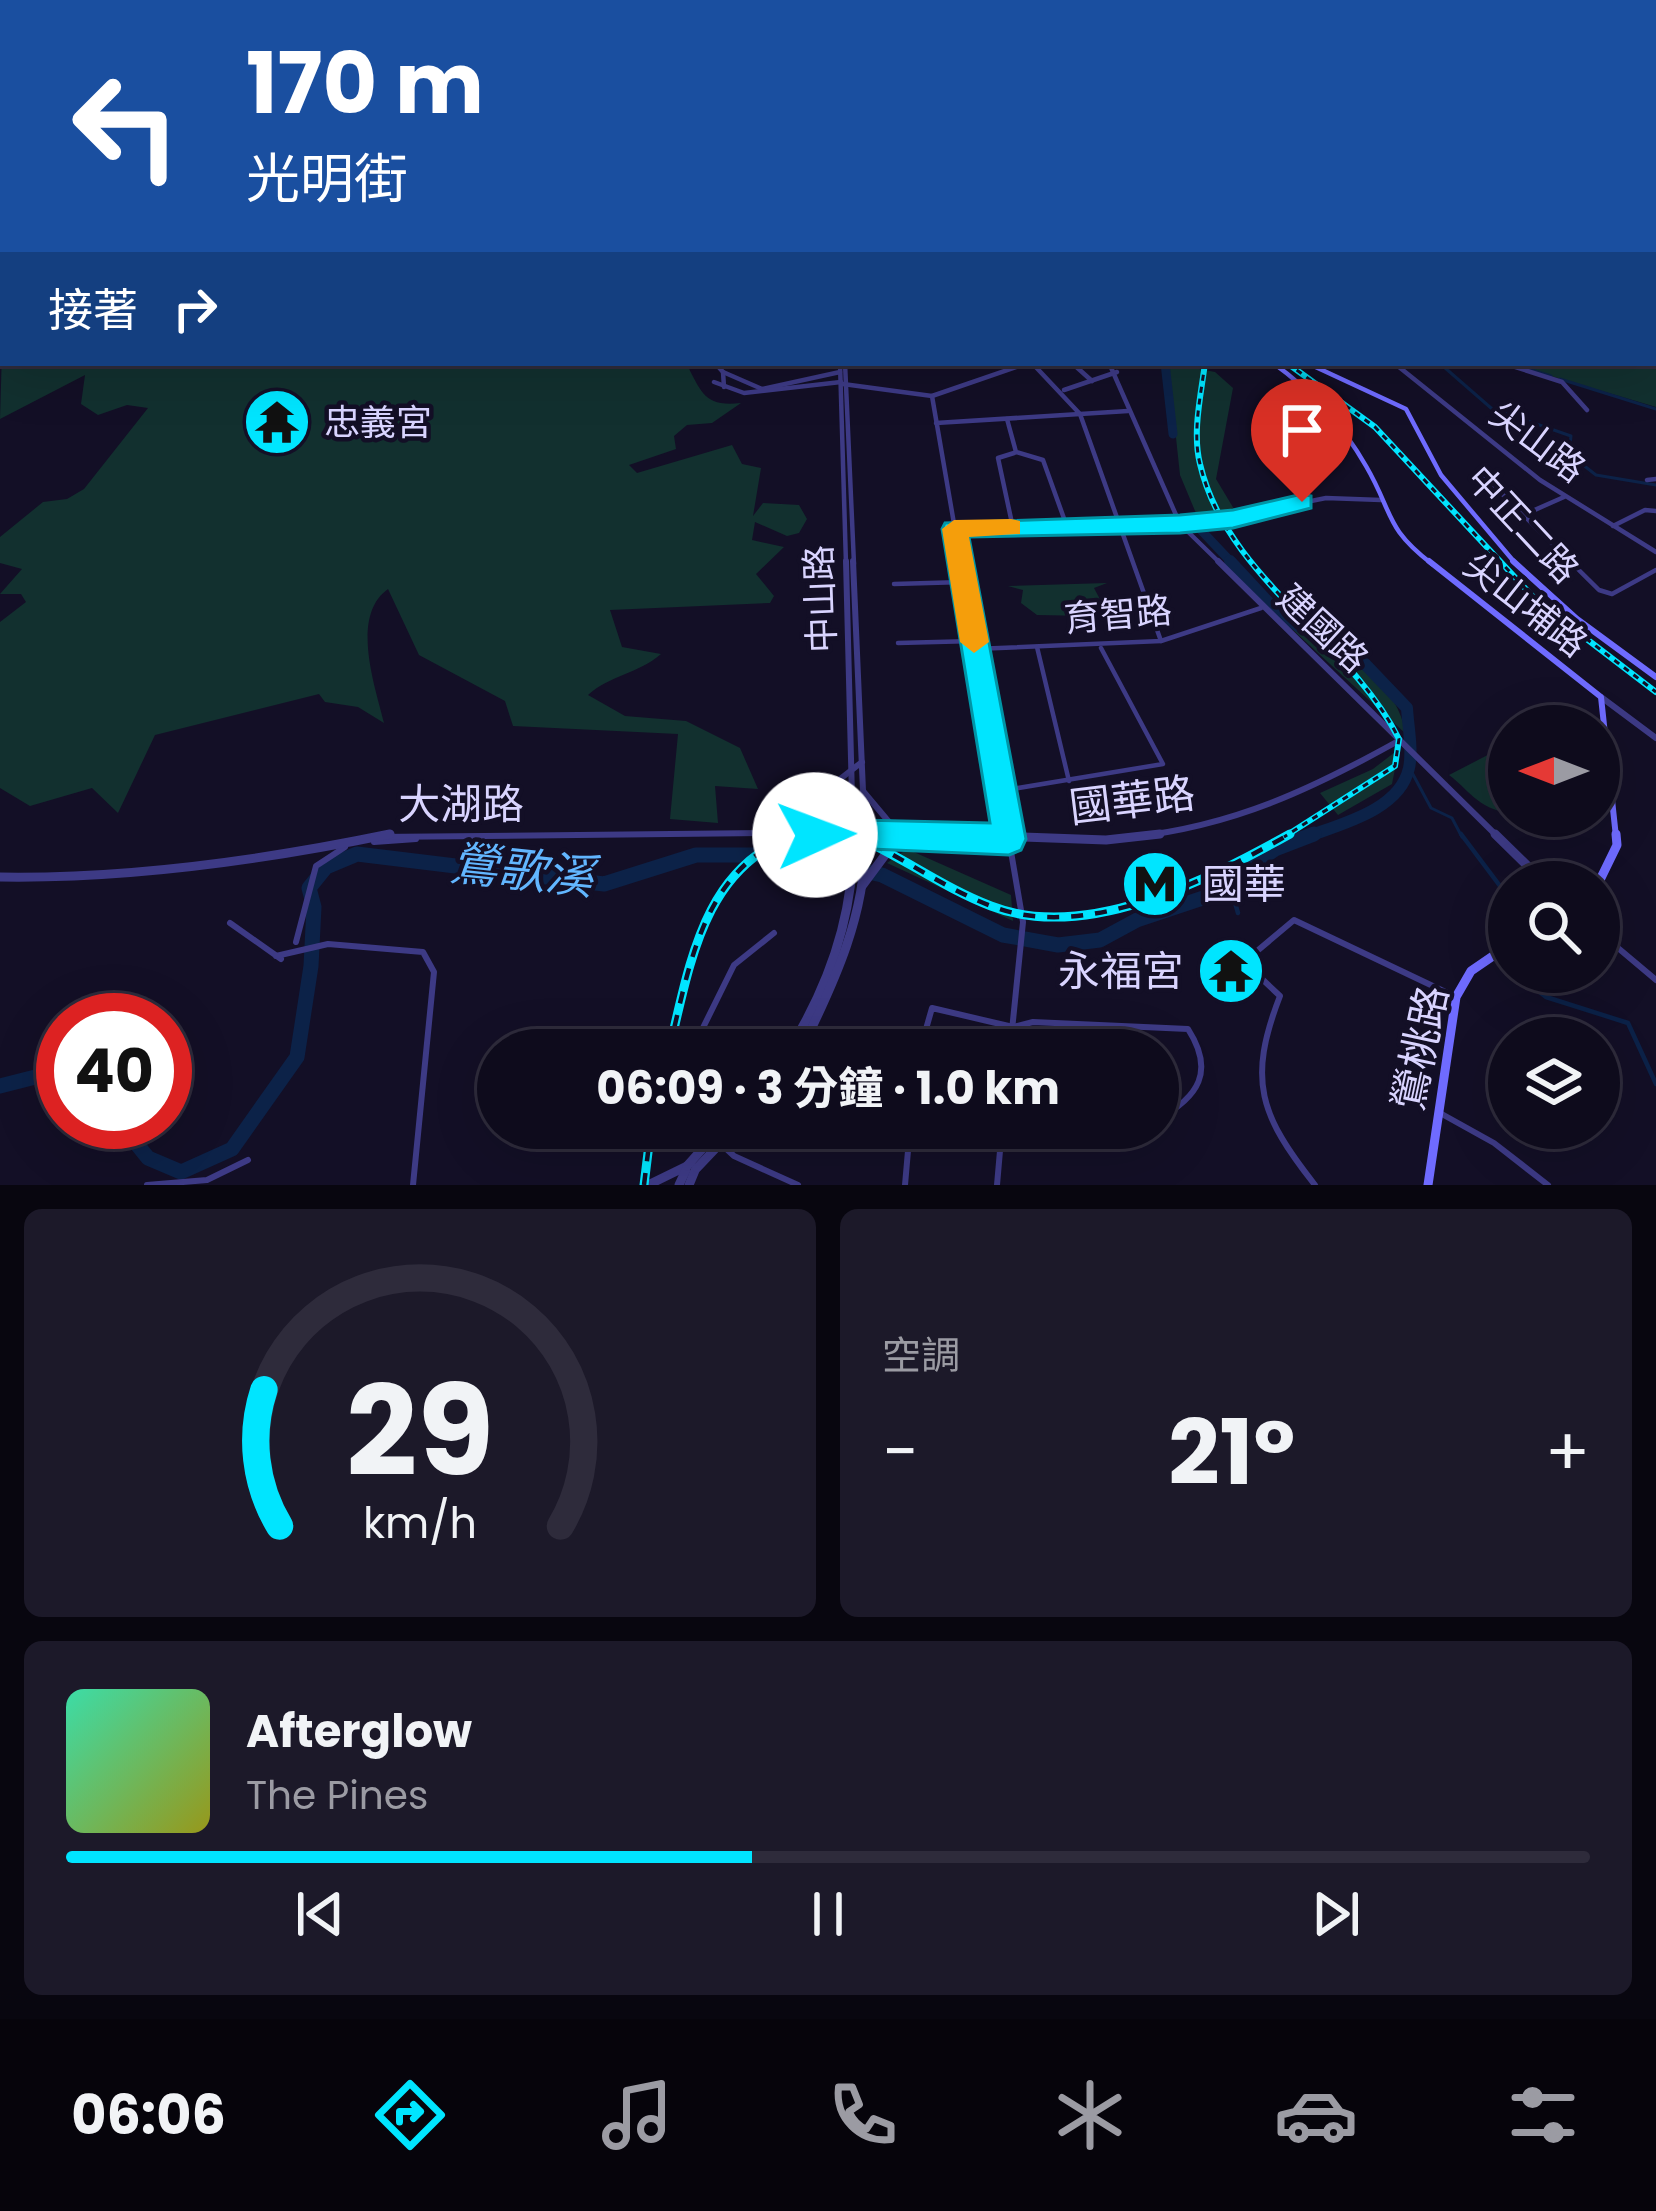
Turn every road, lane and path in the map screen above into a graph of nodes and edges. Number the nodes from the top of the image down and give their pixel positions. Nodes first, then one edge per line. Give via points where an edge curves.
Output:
1 (718, 366) edge
2 (841, 366) edge
3 (842, 366) edge
4 (1005, 366) edge
5 (1021, 366) edge
6 (1034, 366) edge
7 (1075, 366) edge
8 (1112, 366) edge
9 (1277, 366) edge
10 (1313, 366) edge
11 (1398, 366) edge
12 (1512, 366) edge
13 (1010, 370) junction
14 (723, 372) junction
15 (840, 372) junction
16 (1117, 372) junction
17 (1092, 381) junction
18 (714, 382) dead end
19 (843, 384) junction
20 (724, 387) junction
21 (1064, 390) junction
22 (932, 396) junction
23 (1587, 410) dead end
24 (1129, 411) junction
25 (1080, 413) junction
26 (1007, 419) junction
27 (936, 423) junction
28 (1016, 452) junction
29 (846, 455) junction
30 (1483, 476) dead end
31 (1656, 479) edge
32 (1647, 480) dead end
33 (1564, 497) junction
34 (1381, 500) junction
35 (1656, 511) edge
36 (1521, 516) junction
37 (1185, 524) junction
38 (1120, 525) junction
39 (1067, 526) junction
40 (1613, 526) junction
41 (1013, 528) junction
42 (954, 529) junction
43 (1656, 552) edge
44 (1656, 570) edge
45 (964, 582) junction
46 (894, 584) dead end
47 (1261, 608) junction
48 (1162, 641) junction
49 (898, 643) dead end
50 (975, 645) junction
51 (1036, 647) junction
52 (1101, 647) junction
53 (1656, 676) edge
54 (1600, 697) junction
55 (1656, 738) edge
56 (1401, 741) junction
57 (862, 762) junction
58 (851, 765) junction
59 (1070, 781) junction
60 (863, 790) junction
61 (1000, 791) junction
62 (859, 833) junction
63 (921, 834) junction
64 (434, 835) junction
65 (766, 835) junction
66 (1009, 839) junction
67 (1523, 861) edge
68 (1609, 861) edge
69 (0, 877) edge
70 (861, 889) junction
71 (230, 922) dead end
72 (774, 933) dead end
73 (296, 945) junction
74 (1620, 950) edge
75 (1488, 959) edge
76 (1656, 980) edge
77 (1456, 997) junction
78 (1012, 1027) junction
79 (702, 1029) edge
80 (800, 1029) edge
81 (812, 1029) edge
82 (926, 1029) edge
83 (1179, 1105) edge
84 (1440, 1113) junction
85 (705, 1149) edge
86 (712, 1149) edge
87 (726, 1149) edge
88 (908, 1149) edge
89 (1000, 1149) edge
90 (248, 1160) dead end
91 (692, 1167) junction
92 (147, 1185) edge
93 (412, 1185) edge
94 (647, 1185) edge
95 (679, 1185) edge
96 (689, 1185) edge
97 (798, 1185) edge
98 (905, 1185) edge
99 (997, 1185) edge
100 (1315, 1185) edge
101 (1428, 1185) edge
102 (1548, 1185) edge

1 - 14 street
2 - 15 street, 中山路
3 - 19 street, 中山路
4 - 13 street
5 - 13 street
6 - 21 street
7 - 17 street
8 - 16 street, 建國路
9 - 34 main road, 尖山埔路 via 1309,391
10 - 53 main road, 中正二路 via 1406,409 1441,475 1512,561
11 - 33 street, 尖山路
12 - 23 street via 1562,382
13 - 22 street
14 - 15 street via 762,389
14 - 20 street
15 - 19 street, 中山路
16 - 17 street
16 - 24 street, 建國路
17 - 21 street
18 - 20 street
19 - 20 street via 768,393
19 - 22 street
19 - 29 street, 中山路
21 - 25 street
22 - 27 street
24 - 25 street
24 - 37 street, 建國路
25 - 26 street
25 - 38 street
26 - 27 street
26 - 28 street
27 - 42 street
28 - 39 street via 1043,460
28 - 41 street via 998,458
29 - 57 street, 中山路
29 - 58 street, 中山路
30 - 36 street
31 - 32 street
33 - 36 street
33 - 40 street, 尖山路
34 - 37 street via 1326,498
34 - 54 main road, 尖山埔路 via 1382,517 1400,539
35 - 40 street
36 - 44 street via 1599,590 1612,594
37 - 38 street
37 - 47 street, 建國路
38 - 39 street
38 - 48 street
39 - 41 street
40 - 43 street, 尖山路
41 - 42 street
42 - 45 street
45 - 46 street
45 - 50 street
47 - 48 street, 育智路
47 - 56 street, 建國路
48 - 52 street, 育智路
49 - 50 street, 育智路
50 - 51 street, 育智路
50 - 61 street
51 - 52 street, 育智路
51 - 59 street
52 - 59 street via 1163,764
54 - 55 street, 尖山埔路
54 - 68 main road via 1617,845
56 - 66 street, 國華路 via 1297,796 1180,832
56 - 67 street, 建國路
57 - 58 street
57 - 60 street, 中山路
58 - 62 street, 中山路
58 - 65 street
59 - 61 street
60 - 62 street, 中山路
60 - 63 street via 889,822
61 - 66 street
62 - 63 street, 國華路
62 - 65 street, 大湖路
62 - 70 street
62 - 80 street via 849,912
63 - 66 street, 國華路
63 - 70 street via 876,865
64 - 65 street, 大湖路
64 - 69 street, 大湖路 via 371,835 314,850 113,874
64 - 73 street via 367,842 316,866
66 - 78 street via 1023,922
70 - 81 street via 842,968
71 - 73 street via 278,957
72 - 79 street via 754,943
73 - 93 street via 431,958
74 - 76 street
75 - 77 main road, 鶯桃路
77 - 84 main road, 鶯桃路
77 - 100 street via 1294,920 1244,962 1280,996 1258,1046 1262,1103
78 - 82 street via 932,1008
78 - 83 street via 1188,1029 1205,1061 1202,1090
84 - 101 main road, 鶯桃路
84 - 102 street
85 - 91 street, bridge
86 - 91 street, bridge
87 - 97 street
88 - 98 street
89 - 99 street
90 - 92 street via 207,1180
91 - 94 street
91 - 95 street
91 - 96 street

